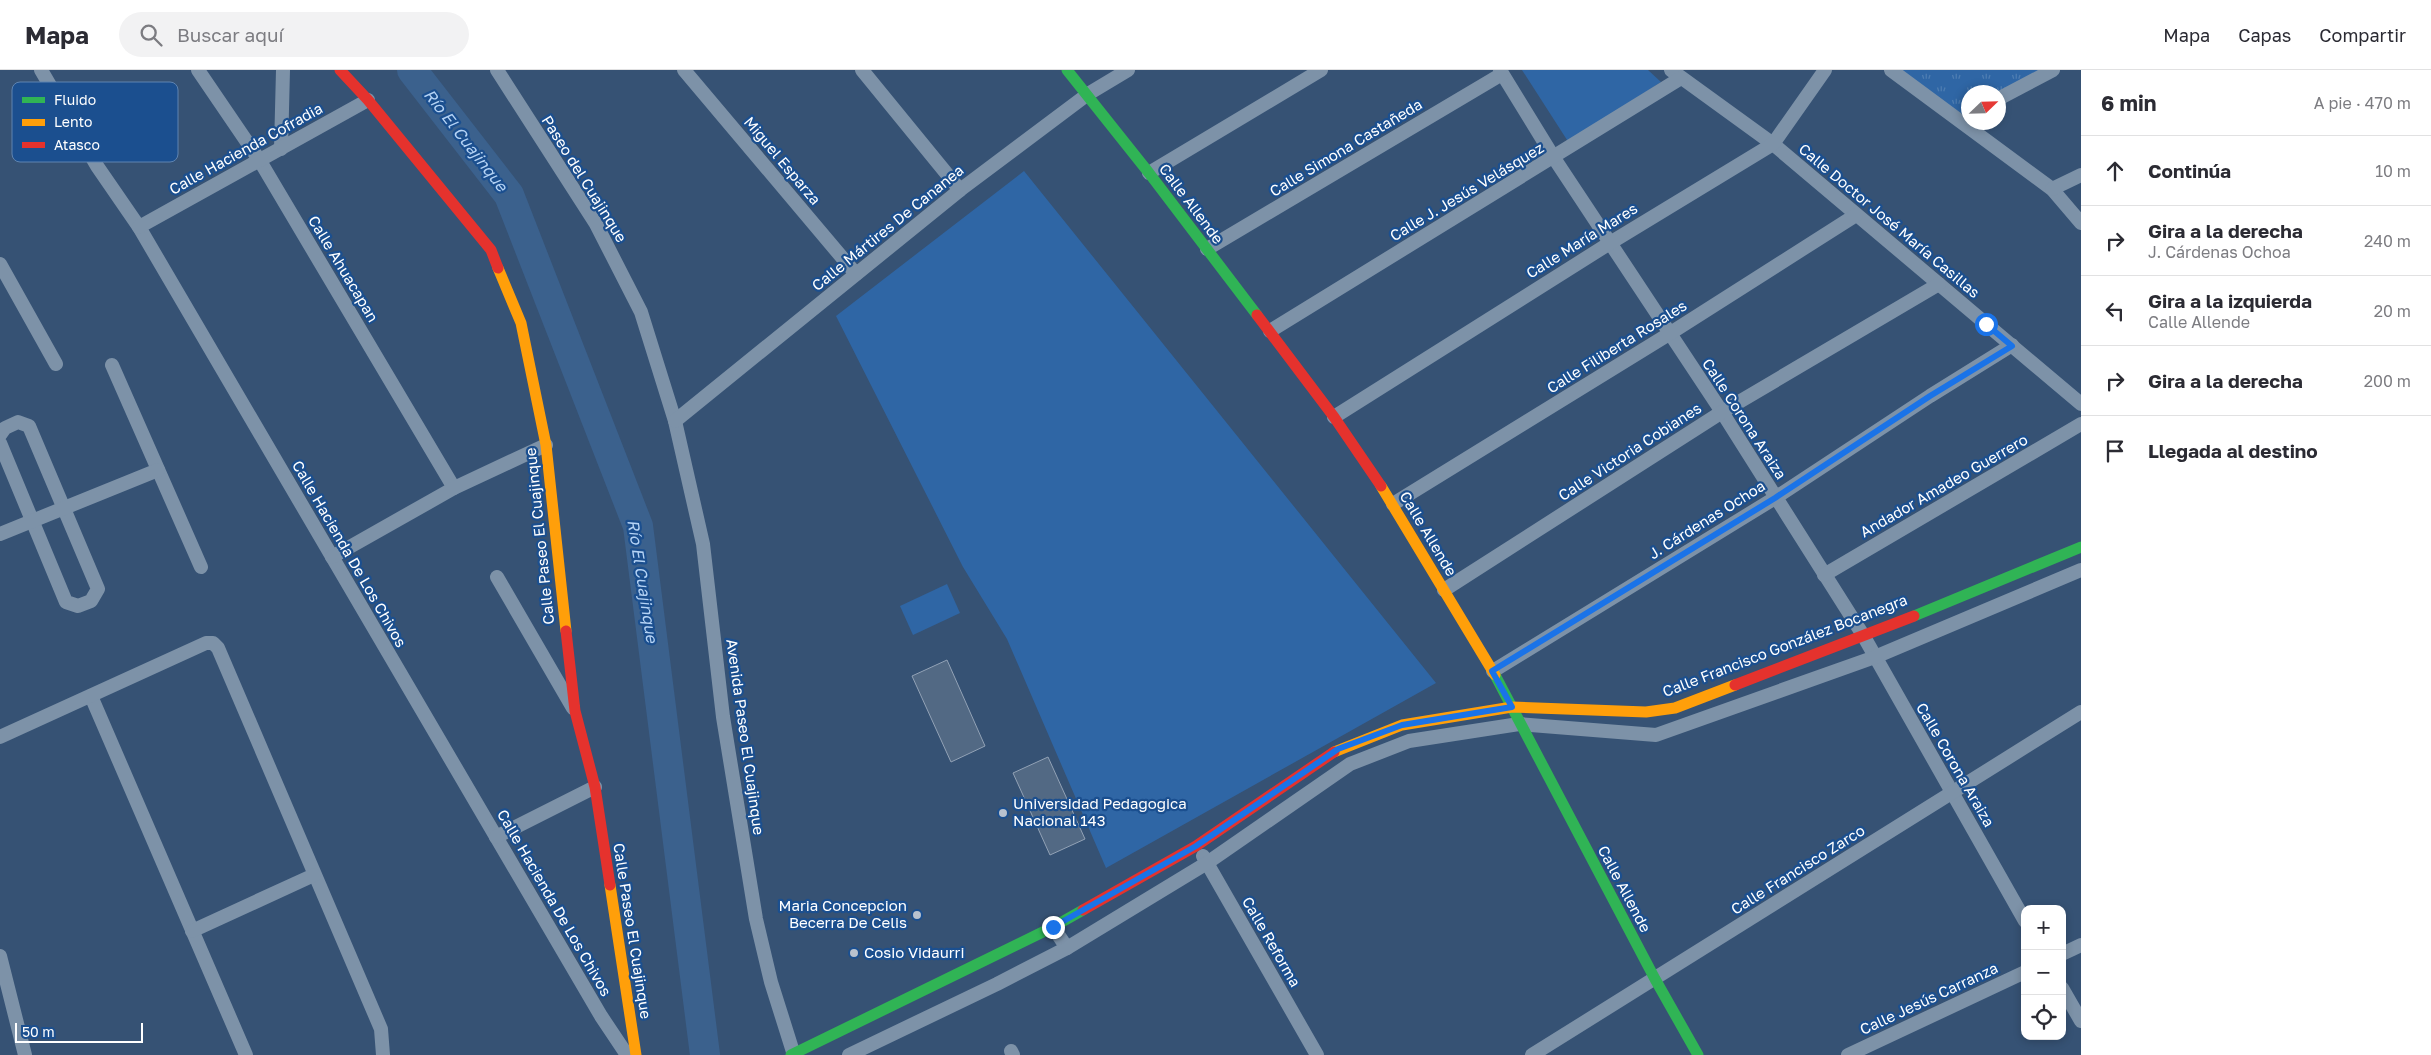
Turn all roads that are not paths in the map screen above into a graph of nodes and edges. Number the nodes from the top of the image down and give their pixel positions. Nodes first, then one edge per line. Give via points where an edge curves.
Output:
1 (41, 70) edge
2 (198, 70) edge
3 (283, 70) edge
4 (340, 70) edge
5 (497, 70) edge
6 (684, 70) edge
7 (862, 70) edge
8 (1067, 70) edge
9 (1128, 70) edge
10 (1321, 70) edge
11 (1825, 70) edge
12 (1891, 70) edge
13 (2053, 70) edge
14 (1501, 72) edge
15 (1676, 74) edge
16 (48, 82) edge
17 (1088, 94) junction
18 (2006, 95) edge
19 (368, 100) junction
20 (1961, 117) edge
21 (1978, 130) edge
22 (1773, 144) junction
23 (281, 149) junction
24 (1554, 158) junction
25 (260, 161) junction
26 (96, 162) edge
27 (1149, 173) junction
28 (2081, 175) edge
29 (2052, 189) junction
30 (960, 190) junction
31 (1856, 214) junction
32 (2081, 223) edge
33 (139, 226) junction
34 (1610, 242) junction
35 (1207, 250) junction
36 (0, 264) edge
37 (856, 274) junction
38 (1939, 284) junction
39 (1270, 331) junction
40 (1669, 334) junction
41 (2012, 346) junction
42 (56, 364) dead end
43 (112, 365) dead end
44 (2081, 404) edge
45 (1722, 412) junction
46 (1334, 417) junction
47 (675, 421) junction
48 (2081, 424) edge
49 (0, 435) edge
50 (0, 443) edge
51 (546, 445) junction
52 (158, 470) junction
53 (454, 488) junction
54 (1775, 498) junction
55 (1394, 504) junction
56 (64, 508) junction
57 (32, 521) junction
58 (0, 534) edge
59 (2081, 547) edge
60 (332, 557) junction
61 (201, 566) dead end
62 (2081, 570) edge
63 (1824, 575) junction
64 (497, 577) dead end
65 (1444, 590) junction
66 (1862, 635) junction
67 (1875, 657) junction
68 (1492, 671) junction
69 (91, 696) junction
70 (1512, 707) junction
71 (575, 711) junction
72 (2081, 712) edge
73 (1519, 724) junction
74 (0, 737) edge
75 (595, 787) junction
76 (1952, 792) junction
77 (496, 837) junction
78 (1196, 846) junction
79 (1207, 863) junction
80 (314, 875) junction
81 (2021, 915) edge
82 (1053, 927) junction
83 (192, 931) junction
84 (2081, 946) edge
85 (1066, 948) junction
86 (2066, 952) edge
87 (0, 956) edge
88 (2021, 974) edge
89 (1655, 979) junction
90 (2066, 995) edge
91 (2081, 1021) edge
92 (793, 1054) edge
93 (25, 1055) edge
94 (246, 1055) edge
95 (383, 1055) edge
96 (627, 1055) edge
97 (636, 1055) edge
98 (849, 1055) edge
99 (1317, 1055) edge
100 (1532, 1055) edge
101 (1698, 1055) edge
102 (1848, 1055) edge

1 - 16 street, Calle Hacienda De Los Chivos
2 - 25 street, Calle Ahuacapan
3 - 23 street
4 - 19 street, Calle Paseo El Cuajinque
5 - 47 street, Paseo del Cuajinque via 596,224 641,312
6 - 37 street, Miguel Esparza
7 - 30 street
8 - 17 street, Calle Allende
9 - 17 street, Calle Mártires De Cananea
10 - 27 street
11 - 22 street, Calle María Mares
12 - 20 street
13 - 18 street
14 - 24 street, Calle Corona Araiza
14 - 35 street, Calle Simona Castañeda
15 - 22 street, Calle Doctor José María Casillas
15 - 24 street, Calle J. Jesús Velásquez
17 - 27 street, Calle Allende
17 - 30 street, Calle Mártires De Cananea
19 - 23 street, Calle Hacienda Cofradia
19 - 51 street, Calle Paseo El Cuajinque via 491,250 522,323
21 - 29 street
22 - 31 street, Calle Doctor José María Casillas
22 - 34 street, Calle María Mares
23 - 25 street, Calle Hacienda Cofradia
24 - 34 street, Calle Corona Araiza
24 - 39 street, Calle J. Jesús Velásquez
25 - 33 street, Calle Hacienda Cofradia
25 - 53 street, Calle Ahuacapan
26 - 33 street, Calle Hacienda De Los Chivos
27 - 35 street, Calle Allende
28 - 29 street
29 - 32 street
30 - 37 street, Calle Mártires De Cananea
31 - 38 street, Calle Doctor José María Casillas
31 - 40 street, Calle Filiberta Rosales
33 - 60 street, Calle Hacienda De Los Chivos
34 - 40 street, Calle Corona Araiza
34 - 46 street, Calle María Mares
35 - 39 street, Calle Allende
36 - 42 street
37 - 47 street, Calle Mártires De Cananea
38 - 41 street, Calle Doctor José María Casillas
38 - 45 street, Calle Victoria Cobianes
39 - 46 street, Calle Allende
40 - 45 street, Calle Corona Araiza
40 - 55 street, Calle Filiberta Rosales
41 - 44 street, Calle Doctor José María Casillas
41 - 54 street, J. Cárdenas Ochoa
43 - 52 street
45 - 54 street, Calle Corona Araiza
45 - 65 street, Calle Victoria Cobianes
46 - 55 street, Calle Allende
47 - 92 street, Avenida Paseo El Cuajinque via 703,544 724,717 756,919
48 - 63 street, Andador Amadeo Guerrero
49 - 56 street via 5,428 18,422 29,426
50 - 57 street
51 - 53 street
51 - 71 street, Calle Paseo El Cuajinque
52 - 56 street
52 - 61 street
53 - 60 street
54 - 63 street, Calle Corona Araiza
54 - 68 street, J. Cárdenas Ochoa
55 - 65 street, Calle Allende
56 - 57 street
56 - 57 street via 98,588 91,601 78,606 66,602
57 - 58 street
59 - 66 street, Calle Francisco González Bocanegra
60 - 77 street, Calle Hacienda De Los Chivos
62 - 67 street
63 - 66 street, Calle Corona Araiza
64 - 71 street
65 - 68 street, Calle Allende
66 - 67 street, Calle Corona Araiza
66 - 70 street, Calle Francisco González Bocanegra via 1675,708 1646,712
67 - 73 street via 1656,735
67 - 76 street, Calle Corona Araiza
68 - 70 street, Calle Allende
69 - 74 street
69 - 80 street via 206,643 218,648
69 - 83 street
70 - 73 street, Calle Allende
70 - 78 street, Calle Francisco González Bocanegra via 1402,725 1338,749
71 - 75 street, Calle Paseo El Cuajinque
72 - 76 street, Calle Francisco Zarco
73 - 79 street via 1409,741 1350,764
73 - 89 street, Calle Allende
75 - 77 street
75 - 97 street, Calle Paseo El Cuajinque
76 - 81 street, Calle Corona Araiza
76 - 89 street, Calle Francisco Zarco
77 - 96 street, Calle Hacienda De Los Chivos
78 - 79 street, Calle Reforma
78 - 82 street, Calle Francisco González Bocanegra
79 - 85 street
79 - 99 street, Calle Reforma
80 - 83 street
80 - 95 street via 381,1029
82 - 85 street
82 - 92 street, Calle Francisco González Bocanegra
83 - 94 street
84 - 86 street
85 - 98 street
87 - 93 street
88 - 102 street, Calle Jesús Carranza
89 - 100 street, Calle Francisco Zarco
89 - 101 street, Calle Allende
90 - 91 street

